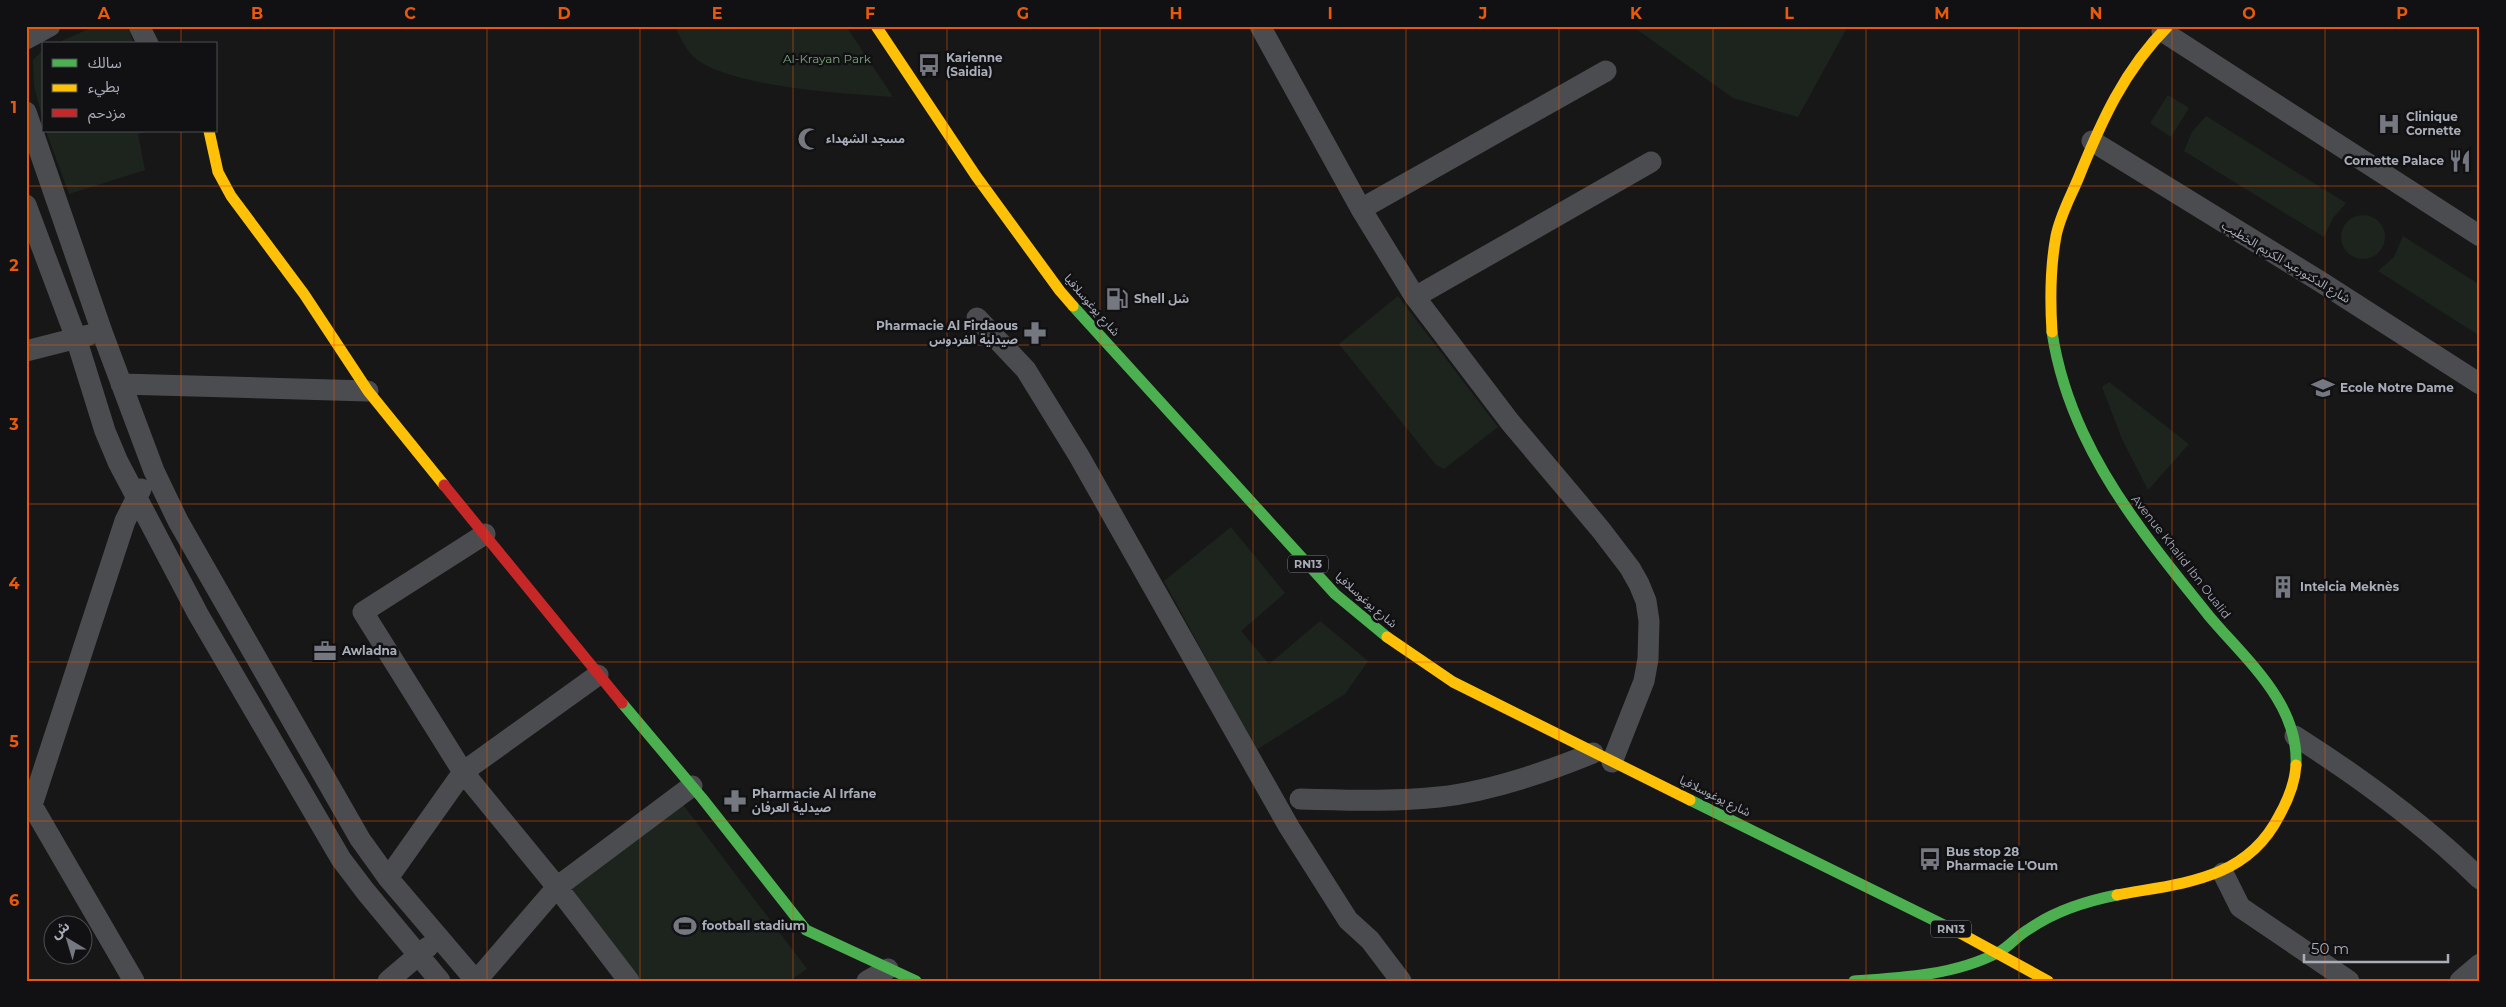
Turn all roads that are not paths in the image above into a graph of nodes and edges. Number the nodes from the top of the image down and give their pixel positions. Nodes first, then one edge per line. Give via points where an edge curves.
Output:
1 (50, 26) edge
2 (139, 26) edge
3 (876, 26) edge
4 (1260, 26) edge
5 (2165, 29) edge
6 (26, 39) edge
7 (147, 42) edge
8 (1606, 71) dead end
9 (26, 112) edge
10 (209, 132) edge
11 (2092, 141) junction
12 (1651, 162) dead end
13 (26, 206) edge
14 (1361, 209) junction
15 (64, 223) junction
16 (30, 230) edge
17 (2480, 236) edge
18 (1415, 297) junction
19 (977, 318) dead end
20 (102, 332) junction
21 (76, 338) junction
22 (26, 351) edge
23 (121, 384) junction
24 (2480, 384) edge
25 (368, 391) junction
26 (154, 471) junction
27 (136, 496) junction
28 (485, 534) junction
29 (598, 675) junction
30 (277, 693) junction
31 (251, 706) junction
32 (2295, 736) junction
33 (1603, 757) junction
34 (462, 772) junction
35 (692, 786) junction
36 (1300, 799) dead end
37 (29, 800) edge
38 (2223, 873) junction
39 (388, 878) junction
40 (2480, 879) edge
41 (557, 887) junction
42 (438, 938) junction
43 (1999, 953) junction
44 (418, 956) junction
45 (2480, 964) edge
46 (888, 969) junction
47 (134, 981) edge
48 (388, 981) edge
49 (440, 981) edge
50 (476, 981) edge
51 (629, 981) edge
52 (867, 981) edge
53 (916, 981) edge
54 (1401, 981) edge
55 (1854, 981) edge
56 (2048, 981) edge
57 (2349, 981) edge
58 (2460, 981) edge

1 - 6 street
2 - 7 street
3 - 33 main road, شارع يوغوسلافيا / RN13 via 976,176 1060,291 1335,594 1388,638 1453,682
4 - 14 street
5 - 11 main road, Avenue Khalid Ibn Oualid via 2122,80
5 - 17 street
8 - 14 street
9 - 15 street
10 - 25 main road via 218,172 231,196 304,294
11 - 24 street, شارع الدكتورعبد الكريم الخطيب
11 - 32 main road, Avenue Khalid Ibn Oualid via 2056,234 2049,300 2058,365 2076,422 2110,488 2142,534 2269,686
12 - 18 street
13 - 16 street
14 - 18 street
15 - 16 street
15 - 20 street
16 - 21 street
18 - 33 street via 1510,422 1630,568 1646,601 1649,621 1644,681
19 - 54 street via 1026,370 1079,456 1289,827 1348,920 1370,940
20 - 21 street
20 - 23 street
21 - 22 street
21 - 27 street via 105,431
23 - 25 street
23 - 26 street
25 - 28 main road
26 - 27 street
26 - 30 street via 178,521
27 - 31 street
27 - 37 street
28 - 29 main road
28 - 34 street via 363,612
29 - 34 street
29 - 35 main road
30 - 31 street
30 - 39 street via 360,839
31 - 44 street via 341,859
32 - 38 main road via 2298,758 2295,780 2279,814 2259,845 2244,860
32 - 40 street via 2353,772 2450,849
33 - 36 street via 1518,781 1440,797
33 - 43 main road, شارع يوغوسلافيا / RN13
34 - 39 street
34 - 41 street
35 - 41 street
35 - 46 main road via 806,930
37 - 47 street
38 - 43 main road via 2058,912 2027,929
38 - 57 street via 2240,907
39 - 42 street
41 - 50 street
41 - 51 street
42 - 44 street
42 - 50 street
43 - 55 main road via 1918,976
43 - 56 main road, RN13
44 - 48 street
44 - 49 street
45 - 58 street
46 - 52 street
46 - 53 main road

